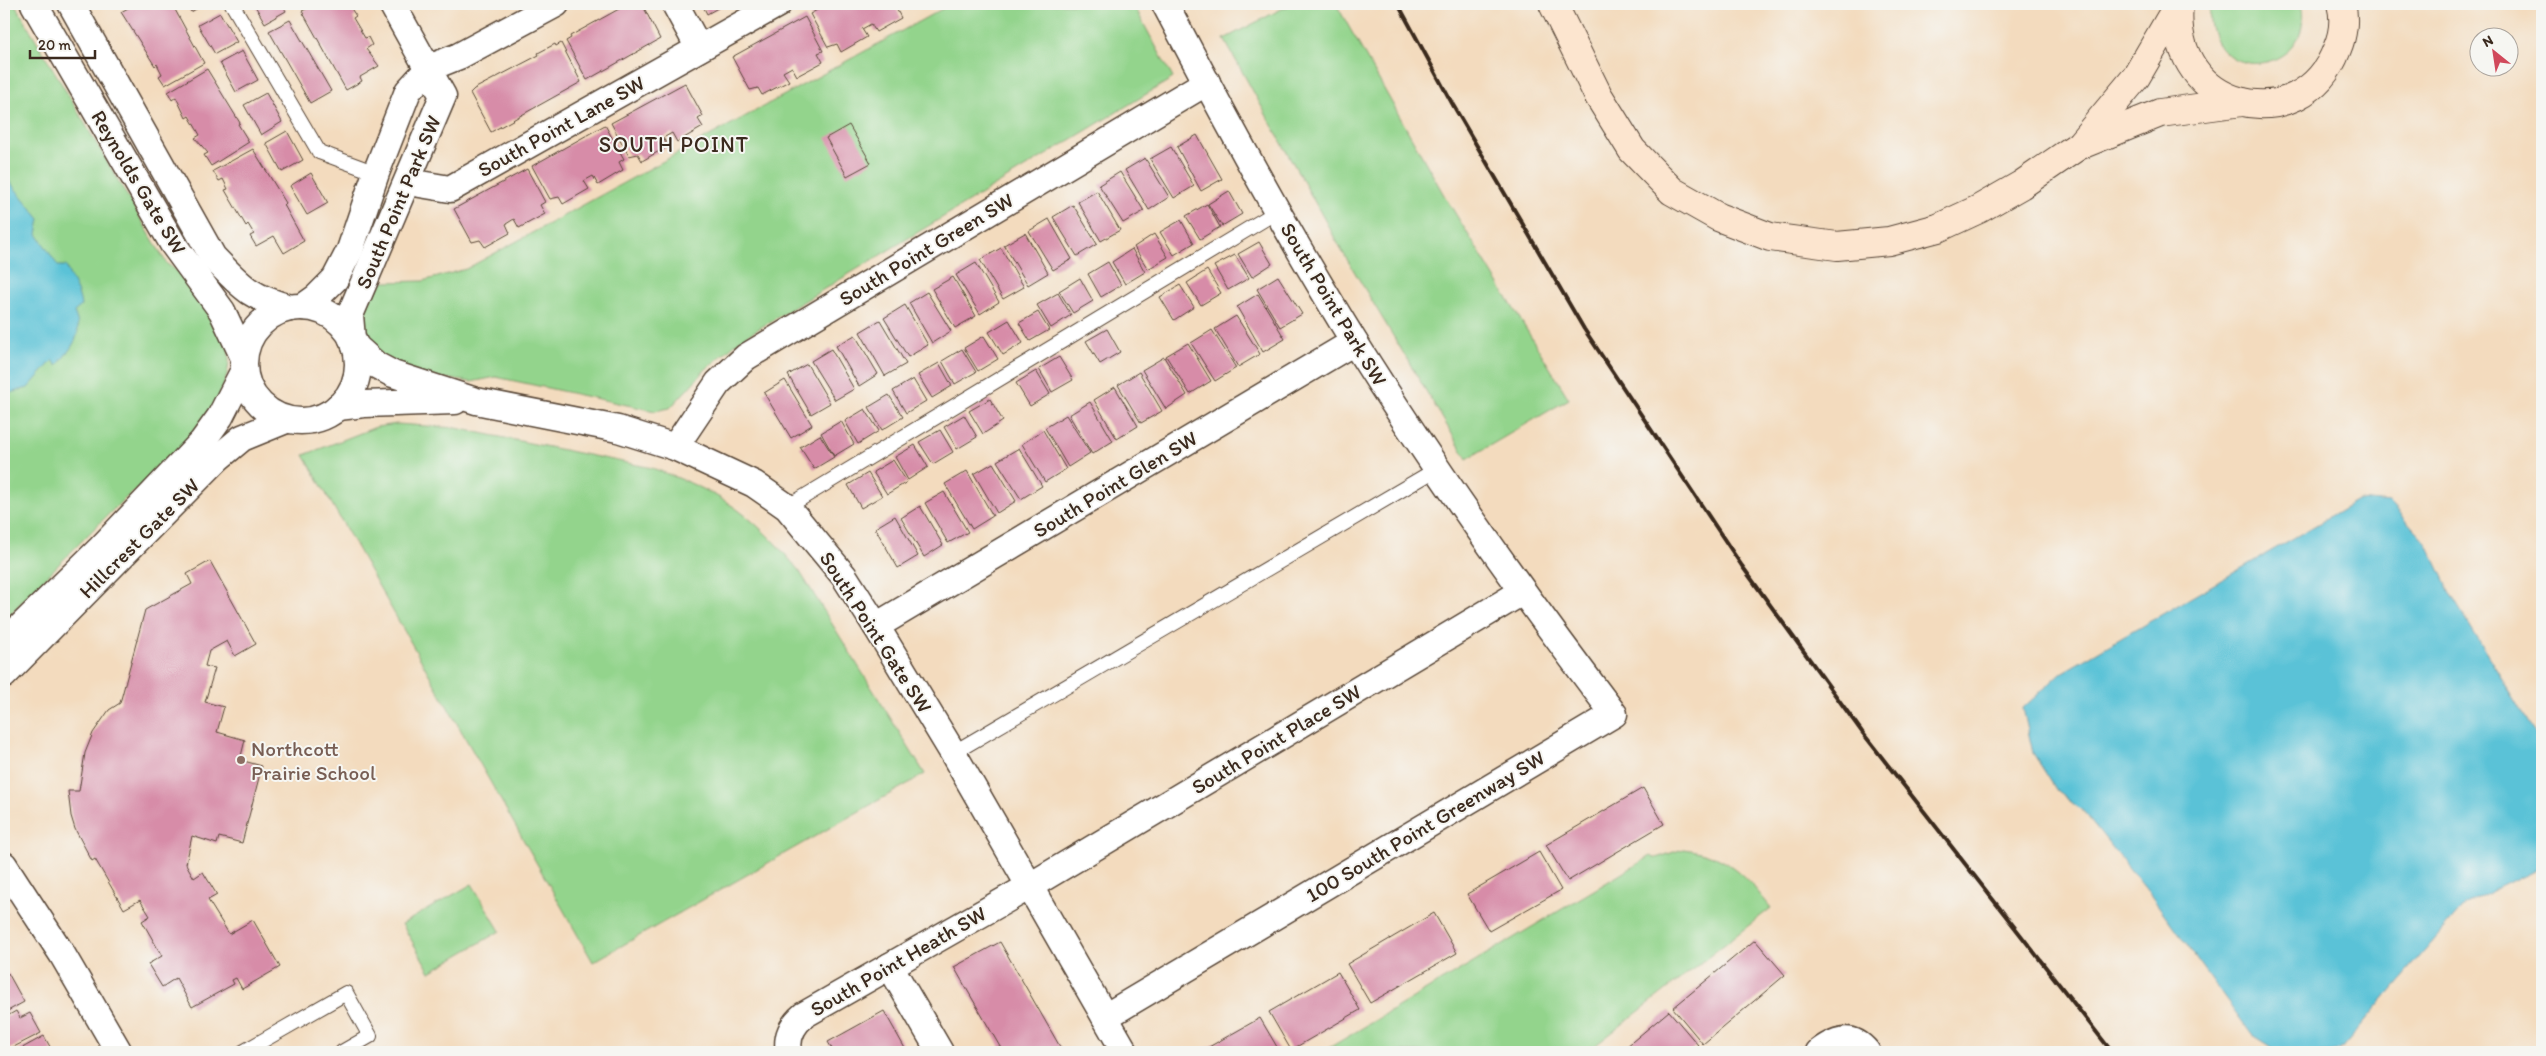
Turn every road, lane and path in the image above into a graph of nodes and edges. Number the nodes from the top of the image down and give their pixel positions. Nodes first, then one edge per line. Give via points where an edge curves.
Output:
1 (34, 4) edge
2 (71, 4) edge
3 (232, 4) edge
4 (392, 4) edge
5 (556, 4) edge
6 (674, 4) edge
7 (778, 4) edge
8 (1165, 4) edge
9 (1553, 4) edge
10 (2179, 4) edge
11 (2341, 4) edge
12 (699, 48) junction
13 (429, 68) junction
14 (1206, 82) junction
15 (2242, 102) junction
16 (2078, 146) junction
17 (376, 172) junction
18 (420, 184) dead end
19 (1278, 211) junction
20 (297, 307) junction
21 (353, 342) junction
22 (1354, 342) junction
23 (244, 364) junction
24 (476, 401) junction
25 (338, 407) junction
26 (286, 420) junction
27 (675, 448) junction
28 (1437, 469) junction
29 (786, 507) junction
30 (1522, 592) junction
31 (876, 626) junction
32 (4, 643) edge
33 (4, 676) edge
34 (953, 754) junction
35 (4, 865) edge
36 (1030, 886) junction
37 (890, 966) junction
38 (1105, 1017) junction
39 (119, 1052) edge
40 (243, 1052) edge
41 (342, 1052) edge
42 (789, 1052) edge
43 (940, 1052) edge
44 (1124, 1052) edge
45 (1819, 1052) edge
46 (1868, 1052) edge

1 - 23 street, Reynolds Gate SW via 173,244 222,311
2 - 20 street, Reynolds Gate SW via 213,257 245,290 263,300
3 - 17 lane via 319,152
4 - 13 street
5 - 13 street, South Point Park SW via 459,56
6 - 12 street
7 - 12 street, South Point Lane SW
8 - 14 street, South Point Park SW
9 - 16 main road via 1598,95 1632,150 1672,191 1718,217 1770,236 1837,246 1889,241 1938,228 2022,186
10 - 15 main road via 2177,30 2184,55 2198,76 2218,93
10 - 16 main road via 2136,77
11 - 15 main road via 2342,38 2332,63 2315,83 2293,97 2268,104
12 - 18 street, South Point Lane SW via 450,189
13 - 17 street, South Point Park SW via 408,91
13 - 21 street, South Point Park SW via 442,96 350,316
14 - 19 street, South Point Park SW
14 - 27 street, South Point Green SW via 746,357 718,384
15 - 16 main road via 2160,113
17 - 20 street, South Point Park SW via 346,258 335,278 317,297
19 - 22 street, South Point Park SW
19 - 29 lane
20 - 21 street via 332,316
20 - 23 street via 274,314 259,325 248,341
21 - 24 street, South Point Gate SW via 376,364 393,374
21 - 25 street via 358,362 356,379
22 - 28 street, South Point Park SW
22 - 31 street, South Point Glen SW
23 - 26 street via 248,387 257,402
23 - 32 street, Hillcrest Gate SW via 220,417 202,442
24 - 25 street, South Point Gate SW
24 - 27 street, South Point Gate SW via 618,429
25 - 26 street via 319,418
26 - 33 street, Hillcrest Gate SW via 242,438 218,458
27 - 29 street, South Point Gate SW via 754,484
28 - 30 street, South Point Park SW
28 - 34 lane
29 - 31 street, South Point Gate SW via 844,576
30 - 36 street, South Point Place SW
30 - 38 street, 100 South Point Greenway SW via 1614,714
31 - 34 street, South Point Gate SW
34 - 36 street, South Point Gate SW
35 - 39 street via 62,954
36 - 37 street, South Point Heath SW
36 - 38 street, South Point Gate SW
37 - 42 street, South Point Heath SW via 804,1015 792,1028
37 - 43 street
38 - 44 street, South Point Gate SW
40 - 41 lane via 346,993 370,1036
45 - 46 street via 1833,1042 1846,1039

